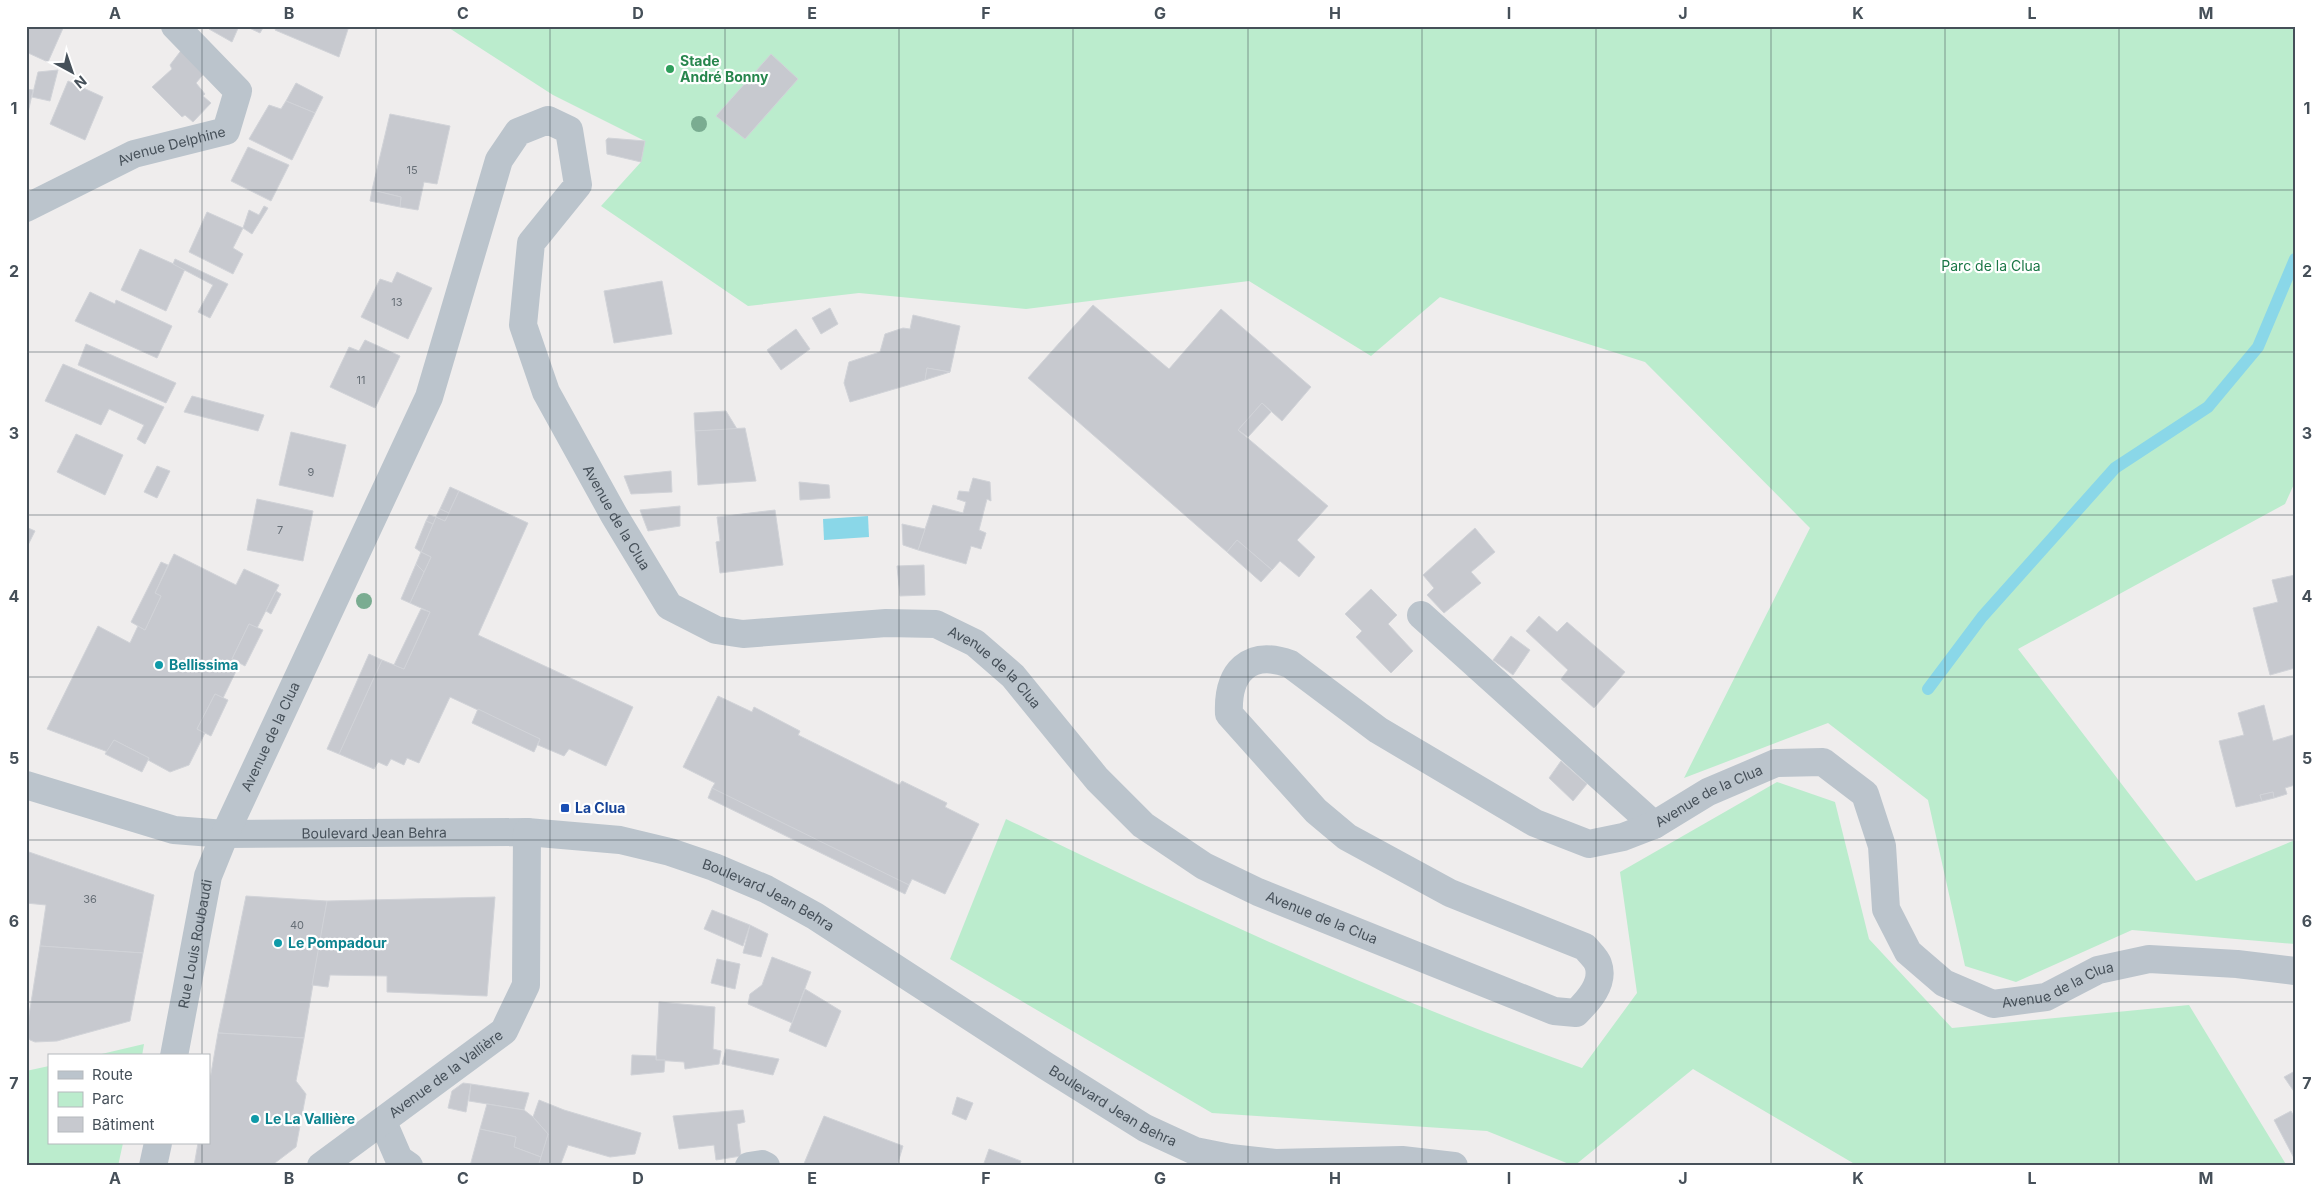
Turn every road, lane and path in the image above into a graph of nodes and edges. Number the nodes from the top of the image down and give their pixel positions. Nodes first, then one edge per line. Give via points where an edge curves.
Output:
1 (175, 26) edge
2 (26, 208) edge
3 (1421, 615) dead end
4 (26, 785) edge
5 (1654, 825) junction
6 (527, 832) junction
7 (225, 834) junction
8 (2295, 971) edge
9 (174, 1054) edge
10 (383, 1122) junction
11 (158, 1144) edge
12 (402, 1163) edge
13 (154, 1166) edge
14 (321, 1166) edge
15 (749, 1166) edge
16 (766, 1166) edge
17 (1454, 1166) edge

1 - 2 street, Avenue Delphine via 238,91 226,131 134,154
3 - 5 street
4 - 7 street, Boulevard Jean Behra via 174,830
5 - 7 street, Avenue de la Clua via 1623,837 1589,844 1535,823 1386,735 1290,664 1274,658 1250,663 1236,674 1228,695 1229,714 1316,811 1347,837 1450,893 1586,948 1598,964 1598,982 1590,1000 1576,1013 1554,1012 1258,892 1204,866 1143,825 1097,779 1013,676 975,643 936,624 886,623 743,634 716,630 669,606 546,392 523,325 532,243 578,185 569,130 548,120 518,132 499,160 429,397
5 - 8 street, Avenue de la Clua via 1708,792 1776,764 1823,762 1865,794 1882,846 1886,909 1908,952 1944,983 1993,1004 2046,997 2098,970 2149,959
6 - 7 street, Boulevard Jean Behra
6 - 10 street, Avenue de la Vallière via 526,985 504,1031
6 - 17 street, Boulevard Jean Behra via 620,840 670,852 766,889 865,946 1145,1128 1195,1151 1275,1163 1402,1160
7 - 9 street, Rue Louis Roubaudi via 208,876
10 - 12 street
10 - 14 street, Avenue de la Vallière
11 - 13 street
15 - 16 street

